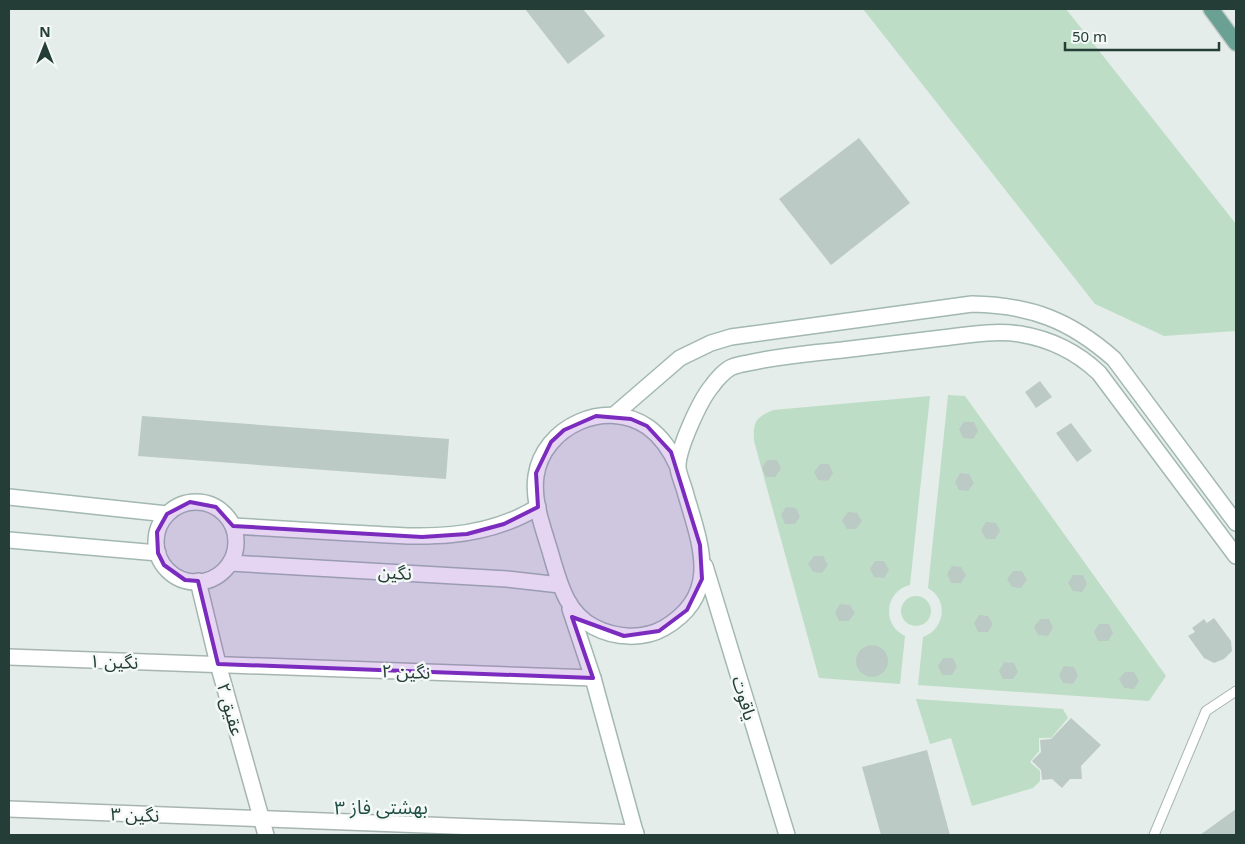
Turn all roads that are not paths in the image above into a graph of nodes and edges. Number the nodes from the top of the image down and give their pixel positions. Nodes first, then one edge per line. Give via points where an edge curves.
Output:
1 (1211, 9) edge
2 (1236, 43) edge
3 (614, 415) junction
4 (678, 467) junction
5 (9, 498) edge
6 (538, 507) junction
7 (168, 514) junction
8 (1236, 523) edge
9 (233, 526) junction
10 (9, 540) edge
11 (158, 553) junction
12 (1236, 556) edge
13 (703, 561) junction
14 (230, 563) junction
15 (198, 581) junction
16 (560, 585) junction
17 (567, 600) junction
18 (9, 657) edge
19 (218, 664) junction
20 (593, 678) junction
21 (1236, 691) edge
22 (9, 810) edge
23 (262, 819) junction
24 (636, 834) edge
25 (266, 835) edge
26 (787, 835) edge
27 (1154, 835) edge

1 - 2 main road
3 - 4 street via 647,426 672,452
3 - 6 street via 580,421 552,442 536,473
3 - 8 street via 680,358 724,339 972,304 1018,307 1061,321 1114,359
4 - 12 street via 693,417 711,386 730,367 767,358 971,335 1018,334 1054,343 1085,360 1099,373
4 - 13 street
5 - 7 street
6 - 9 street, نگین via 504,524 467,534 422,537
6 - 16 street
7 - 9 street via 190,502 204,502 226,515
7 - 11 street via 157,532
9 - 14 street via 236,544
10 - 11 street
11 - 15 street via 173,574 185,580
13 - 17 street via 702,579 687,610 659,631 642,636 607,633 591,626
13 - 26 street, یاقوت
14 - 15 street via 216,576
14 - 16 street, نگین
15 - 19 street, عقیق ۲
16 - 17 street
17 - 20 street
18 - 19 street, نگین ۱
19 - 20 street, نگین ۲
19 - 23 street, عقیق ۲
20 - 24 street
21 - 27 lane via 1206,711
22 - 23 street, نگین ۳
23 - 24 street, نگین ۳
23 - 25 street, عقیق ۲

